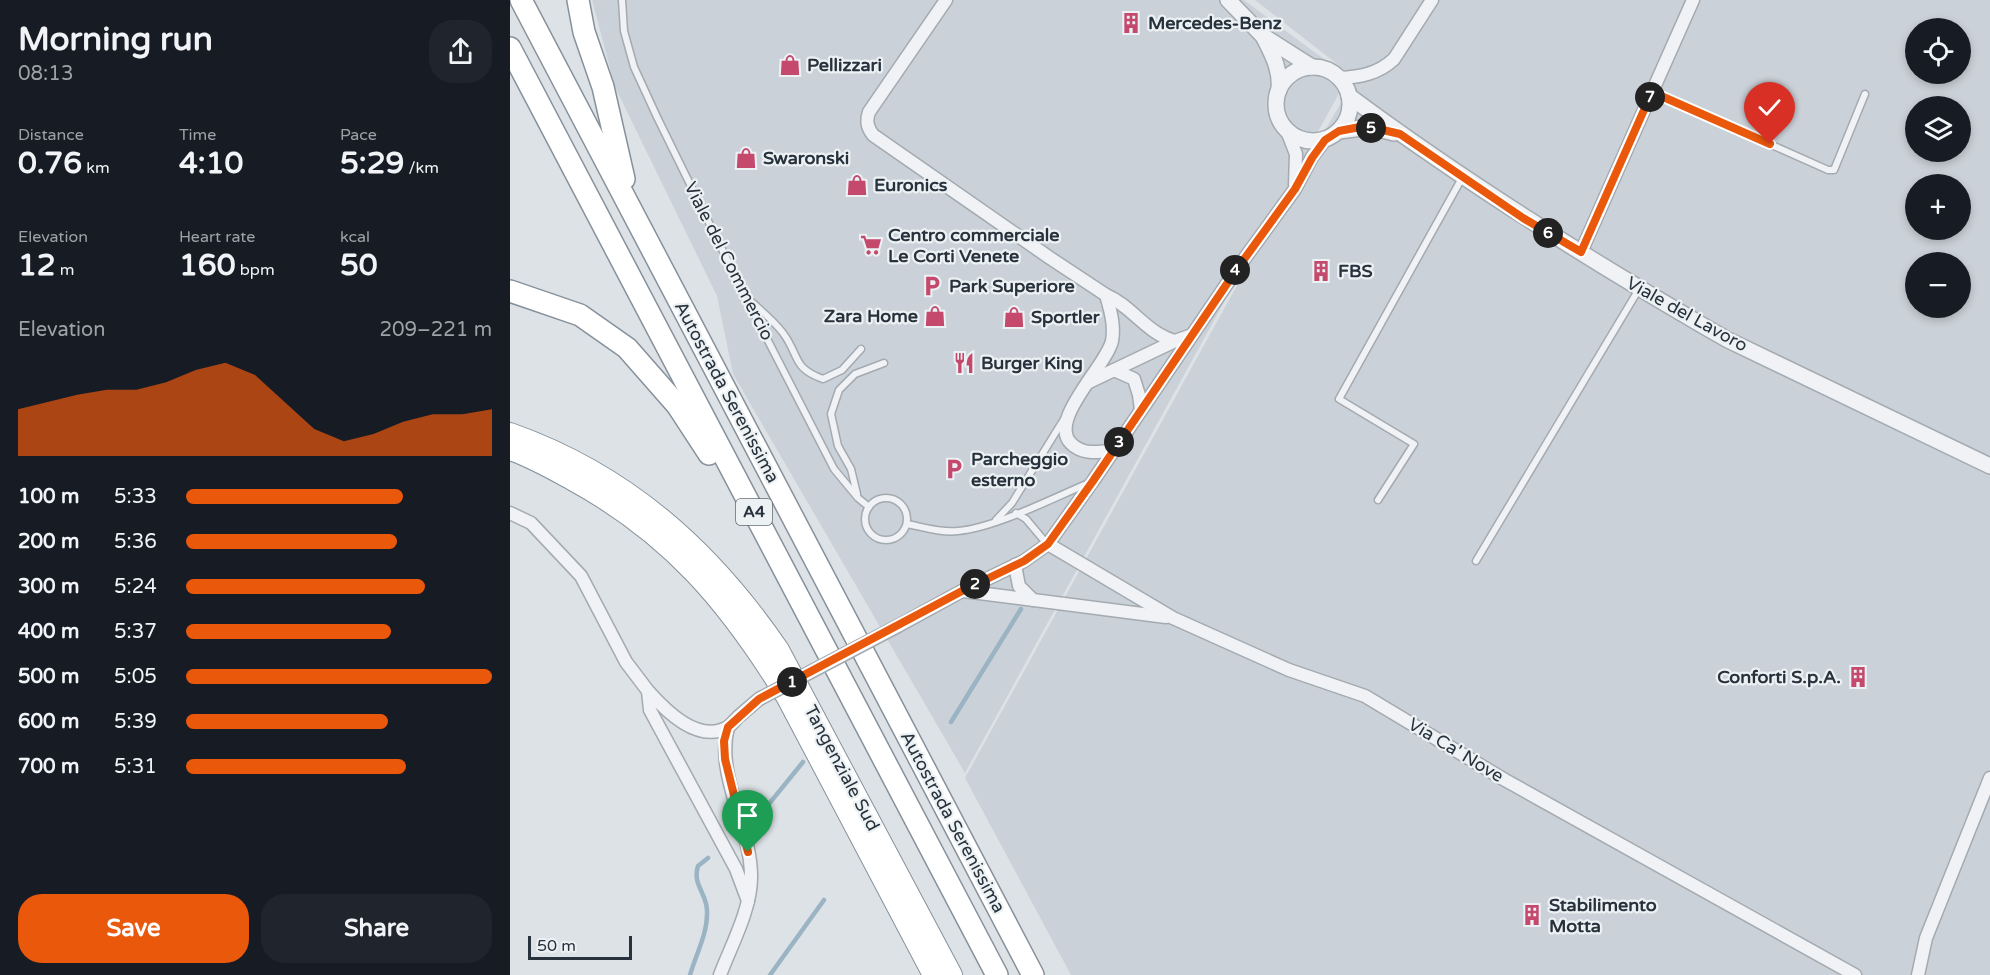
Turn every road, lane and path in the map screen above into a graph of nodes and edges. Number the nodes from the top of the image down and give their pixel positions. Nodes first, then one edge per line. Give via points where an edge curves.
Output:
1 (521, 0) edge
2 (578, 0) edge
3 (622, 0) edge
4 (946, 0) edge
5 (1228, 0) edge
6 (1432, 0) edge
7 (1693, 0) edge
8 (1263, 36) junction
9 (510, 48) edge
10 (1312, 67) junction
11 (1338, 78) junction
12 (1279, 90) junction
13 (1652, 92) junction
14 (1865, 94) dead end
15 (1349, 96) junction
16 (1287, 131) junction
17 (1339, 131) junction
18 (1400, 134) junction
19 (1325, 140) junction
20 (1462, 177) junction
21 (1295, 189) junction
22 (631, 209) junction
23 (1581, 252) junction
24 (1639, 288) junction
25 (510, 291) edge
26 (1106, 295) junction
27 (745, 296) junction
28 (1191, 335) junction
29 (1175, 341) junction
30 (861, 349) dead end
31 (884, 363) dead end
32 (1114, 370) junction
33 (1089, 382) junction
34 (1141, 410) junction
35 (1067, 415) junction
36 (510, 433) edge
37 (510, 450) edge
38 (1114, 450) junction
39 (1990, 466) edge
40 (1093, 481) junction
41 (858, 498) junction
42 (1378, 500) dead end
43 (869, 507) junction
44 (510, 513) edge
45 (1016, 513) junction
46 (994, 522) junction
47 (907, 525) junction
48 (771, 544) junction
49 (1048, 544) junction
50 (1476, 561) dead end
51 (1015, 565) junction
52 (962, 591) junction
53 (1034, 600) junction
54 (1173, 618) junction
55 (648, 692) junction
56 (728, 727) junction
57 (1990, 778) edge
58 (748, 901) junction
59 (720, 975) edge
60 (933, 975) edge
61 (952, 975) edge
62 (998, 975) edge
63 (1033, 975) edge
64 (1855, 975) edge
65 (1918, 975) edge

1 - 22 highway, Autostrada Serenissima / A4
2 - 22 highway, A4
3 - 27 lane, Viale del Commercio via 624,31 634,67
4 - 26 street via 870,112 868,128
5 - 8 street
6 - 11 street via 1387,65 1364,76
7 - 13 street
8 - 10 street
8 - 12 street via 1275,58
9 - 48 highway, Autostrada Serenissima / A4
10 - 11 street
10 - 12 street via 1292,74
11 - 15 street, Viale del Lavoro
12 - 16 street via 1276,112
13 - 14 lane via 1828,170 1834,170
13 - 23 street
15 - 17 street via 1350,109
15 - 18 street, Viale del Lavoro
16 - 19 street via 1305,141
16 - 21 street via 1296,154
17 - 18 street, Viale del Lavoro via 1370,127
17 - 19 street, Viale del Lavoro
18 - 20 street, Viale del Lavoro
19 - 21 street
20 - 23 street, Viale del Lavoro
20 - 42 lane via 1339,399 1414,444
21 - 28 street
22 - 63 highway, Autostrada Serenissima / A4
23 - 24 street, Viale del Lavoro
24 - 39 street, Viale del Lavoro via 1728,340
24 - 50 lane
25 - 48 highway, A4 via 580,315 627,348 677,405
26 - 29 street via 1117,299 1156,334
26 - 33 street via 1112,341
27 - 30 lane via 785,335 807,373 823,378 842,370
27 - 41 lane, Viale del Commercio via 834,469
28 - 29 street
28 - 34 street
29 - 32 street
31 - 41 lane via 855,374 839,390 831,414 838,446 851,469
32 - 33 street
32 - 34 street via 1134,379
33 - 35 street
34 - 38 street
35 - 38 street via 1064,429 1069,443 1080,451
35 - 46 lane via 1012,503
36 - 61 highway, Tangenziale Sud via 576,462 646,504 722,574 779,650
37 - 60 highway, Tangenziale Sud via 605,498 633,518 696,574 729,611 787,698
38 - 40 street
40 - 45 lane
40 - 49 street
41 - 43 lane, Viale del Commercio
43 - 47 lane via 884,498 898,502 904,507
43 - 47 lane via 866,525 871,535 879,539 896,539
44 - 55 street via 531,523 581,576 626,662
45 - 46 lane
45 - 49 lane
46 - 47 lane via 957,532
48 - 62 highway, Autostrada Serenissima / A4
49 - 51 street
49 - 54 street, Via Ca' Nove
51 - 52 street
51 - 53 street via 1019,586
52 - 53 street
52 - 56 street, bridge via 759,699
53 - 54 street
54 - 64 street, Via Ca' Nove via 1289,670 1365,696 1505,780
55 - 56 street via 684,724 699,730
55 - 58 street via 650,710 735,869
56 - 58 street via 725,759 748,852
57 - 65 street via 1926,938
58 - 59 street

